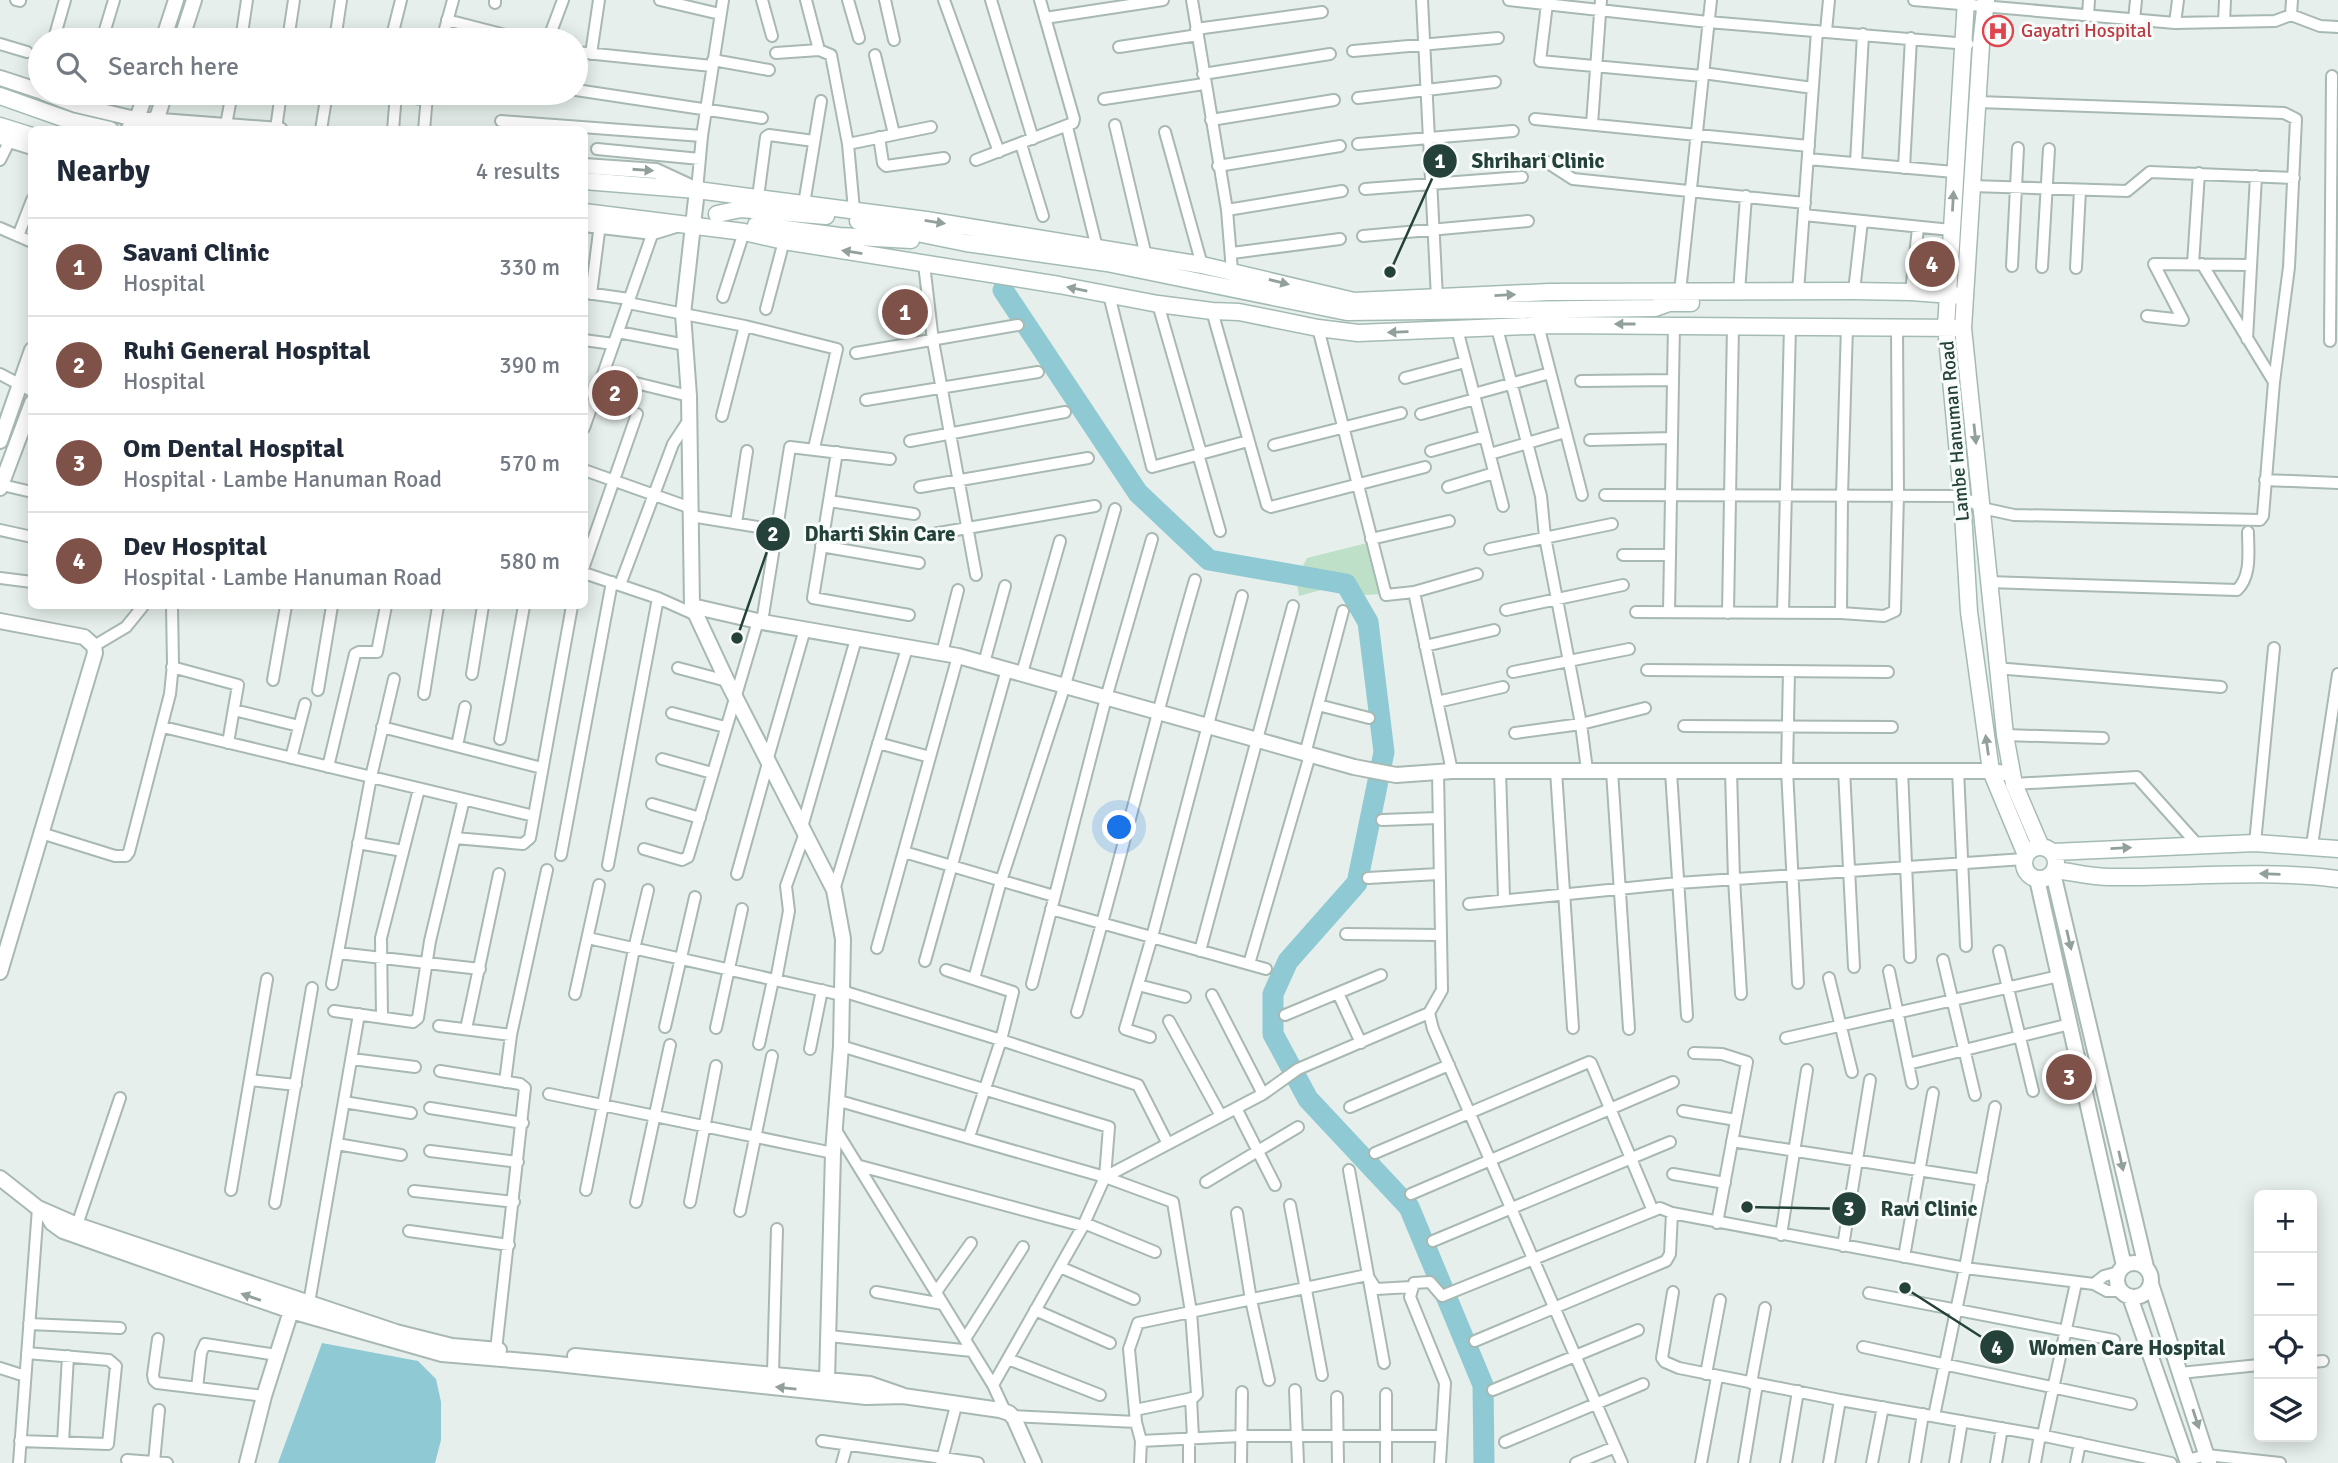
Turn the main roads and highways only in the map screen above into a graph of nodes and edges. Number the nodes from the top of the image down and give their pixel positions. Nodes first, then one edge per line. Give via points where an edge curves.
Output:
1 (1965, 3) edge
2 (1986, 4) edge
3 (0, 96) edge
4 (0, 126) edge
5 (93, 126) edge
6 (28, 135) edge
7 (588, 181) edge
8 (588, 213) edge
9 (966, 243) junction
10 (1239, 273) junction
11 (1243, 292) junction
12 (1940, 294) junction
13 (1965, 296) junction
14 (1655, 308) junction
15 (1239, 312) junction
16 (1942, 327) junction
17 (1963, 328) junction
18 (2047, 849) junction
19 (2338, 849) edge
20 (2025, 857) junction
21 (2054, 872) junction
22 (2338, 879) edge

12 -> 1 main road, Lambe Hanuman Road via 1951,230
2 - 13 main road, Lambe Hanuman Road
3 - 5 main road
4 - 6 main road
7 -> 10 main road via 854,210
15 -> 8 main road via 1158,304 744,232 687,224 653,226
9 - 9 main road via 839,236 751,225 717,214 741,209 839,217
9 - 11 main road via 1107,262
10 - 11 main road
10 -> 12 main road via 1354,301 1549,292
11 - 14 main road via 1358,313
11 - 15 main road
12 - 13 main road
12 - 14 main road via 1922,301 1674,303
12 - 16 main road, Lambe Hanuman Road
13 - 17 main road, Lambe Hanuman Road
14 - 16 main road via 1673,314 1920,317
16 -> 15 main road via 1538,325 1357,333
16 - 17 main road
20 -> 16 main road, Lambe Hanuman Road via 1991,771 1969,612 1962,496
17 -> 18 main road, Lambe Hanuman Road via 2005,735 2013,779
18 -> 19 main road via 2255,843
18 - 20 main road via 2032,849
18 - 21 main road via 2057,860
20 - 21 main road via 2026,872 2037,880
22 -> 21 main road via 2255,873 2107,877

